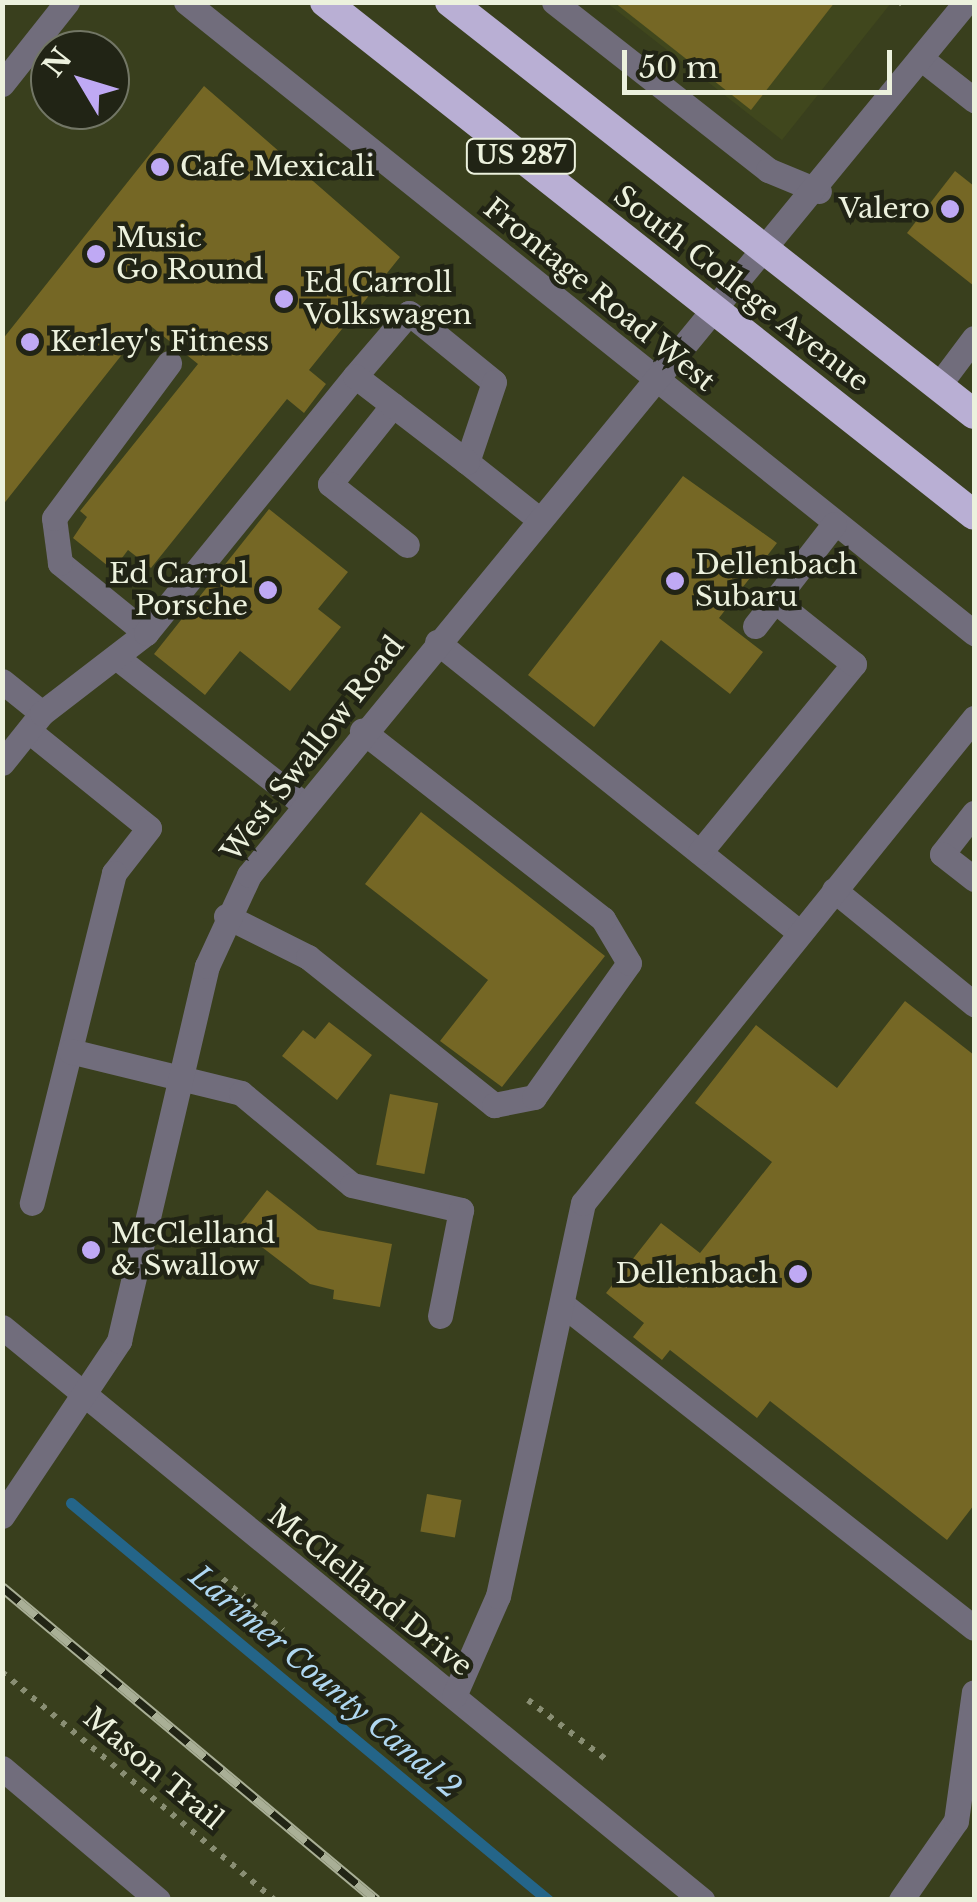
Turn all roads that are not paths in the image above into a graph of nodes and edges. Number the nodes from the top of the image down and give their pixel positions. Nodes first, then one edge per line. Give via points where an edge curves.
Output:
1 (67, 2) edge
2 (186, 2) edge
3 (325, 2) edge
4 (450, 2) edge
5 (554, 2) edge
6 (966, 2) edge
7 (923, 60) junction
8 (2, 84) edge
9 (974, 100) edge
10 (819, 192) junction
11 (765, 253) junction
12 (716, 310) junction
13 (974, 338) edge
14 (170, 363) dead end
15 (355, 376) junction
16 (658, 381) junction
17 (938, 386) junction
18 (393, 405) junction
19 (974, 414) edge
20 (467, 462) junction
21 (974, 514) edge
22 (540, 520) junction
23 (834, 524) junction
24 (407, 544) dead end
25 (775, 601) junction
26 (755, 626) dead end
27 (146, 633) junction
28 (974, 634) edge
29 (437, 642) junction
30 (116, 657) junction
31 (2, 681) edge
32 (974, 718) edge
33 (36, 722) junction
34 (362, 731) junction
35 (2, 763) edge
36 (302, 802) junction
37 (974, 813) edge
38 (700, 852) junction
39 (974, 879) edge
40 (834, 890) junction
41 (226, 916) junction
42 (800, 933) junction
43 (974, 1004) edge
44 (70, 1051) junction
45 (180, 1078) junction
46 (32, 1203) dead end
47 (562, 1304) junction
48 (440, 1316) dead end
49 (2, 1327) edge
50 (88, 1400) junction
51 (2, 1516) edge
52 (974, 1628) edge
53 (974, 1692) edge
54 (454, 1696) junction
55 (2, 1768) edge
56 (158, 1900) edge
57 (702, 1900) edge
58 (902, 1900) edge

1 - 8 street
2 - 16 street, Frontage Road West
3 - 12 highway, South College Avenue / US 287
4 - 11 highway, South College Avenue / US 287
5 - 10 street via 768,170
6 - 7 street, West Swallow Road
7 - 9 street
7 - 10 street, West Swallow Road
10 - 11 street, West Swallow Road
11 - 12 street, West Swallow Road
11 - 17 highway, South College Avenue / US 287
12 - 16 street, West Swallow Road
12 - 21 highway, South College Avenue / US 287
13 - 17 street
14 - 27 street via 54,518 60,563
15 - 18 street
15 - 20 street via 409,312 494,382
15 - 27 street
16 - 22 street, West Swallow Road
16 - 23 street, Frontage Road West
17 - 19 highway, South College Avenue / US 287
18 - 20 street
18 - 24 street via 330,484
20 - 22 street
22 - 29 street, West Swallow Road
23 - 25 street
23 - 28 street, Frontage Road West
25 - 26 street
25 - 38 street via 854,664
27 - 30 street
29 - 34 street, West Swallow Road
29 - 38 street
30 - 33 street
30 - 36 street
31 - 33 street
32 - 40 street
33 - 35 street
33 - 44 street via 149,828 114,873
34 - 36 street, West Swallow Road
34 - 41 street via 603,919 629,962 534,1097 494,1105 308,957
36 - 41 street, West Swallow Road
37 - 39 street via 942,854
38 - 42 street
40 - 42 street
40 - 43 street
41 - 45 street, West Swallow Road
42 - 47 street via 583,1203
44 - 45 street
44 - 46 street
45 - 48 street via 240,1093 352,1185 461,1210
45 - 50 street, West Swallow Road via 120,1341
47 - 52 street
47 - 54 street via 498,1596
49 - 50 street, McClelland Drive
50 - 51 street, West Swallow Road
50 - 54 street, McClelland Drive
53 - 58 street via 956,1820
54 - 57 street, McClelland Drive
55 - 56 street

